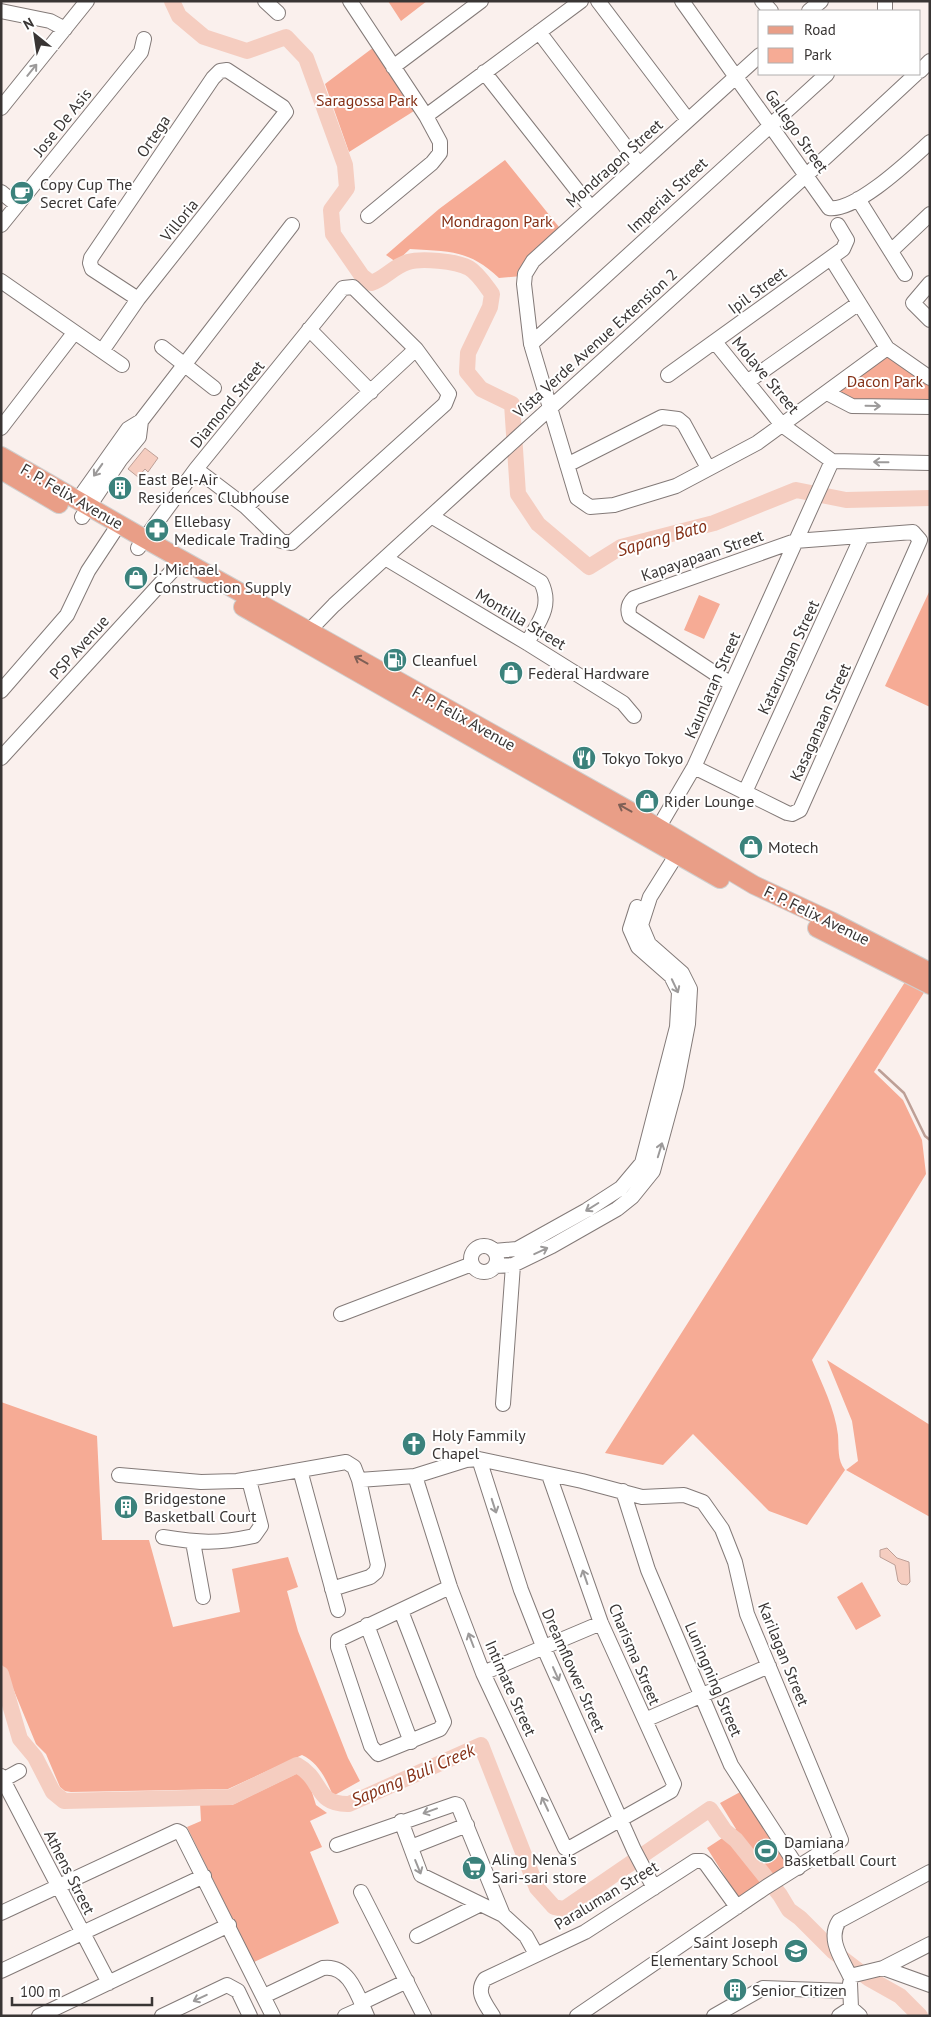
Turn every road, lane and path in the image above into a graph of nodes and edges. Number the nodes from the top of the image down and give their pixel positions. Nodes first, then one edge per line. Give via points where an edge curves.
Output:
1 (87, 1) edge
2 (265, 1) edge
3 (350, 1) edge
4 (481, 1) edge
5 (582, 1) edge
6 (598, 1) edge
7 (682, 1) edge
8 (821, 1) edge
9 (810, 10) edge
10 (1, 11) edge
11 (278, 13) dead end
12 (65, 29) junction
13 (539, 32) junction
14 (144, 38) dead end
15 (758, 57) edge
16 (393, 67) junction
17 (484, 72) junction
18 (736, 75) junction
19 (826, 75) edge
20 (915, 75) edge
21 (1, 108) edge
22 (286, 112) joint
23 (426, 116) junction
24 (688, 120) junction
25 (771, 124) junction
26 (930, 142) edge
27 (638, 163) junction
28 (808, 175) junction
29 (1, 192) edge
30 (858, 199) junction
31 (17, 205) junction
32 (590, 208) junction
33 (930, 214) edge
34 (368, 216) dead end
35 (1, 224) edge
36 (292, 225) dead end
37 (838, 225) dead end
38 (891, 251) junction
39 (831, 258) junction
40 (905, 274) dead end
41 (1, 280) edge
42 (930, 283) edge
43 (138, 299) junction
44 (859, 303) junction
45 (930, 320) edge
46 (309, 329) junction
47 (74, 333) junction
48 (715, 342) junction
49 (531, 344) junction
50 (162, 347) dead end
51 (416, 348) junction
52 (887, 348) junction
53 (102, 351) junction
54 (184, 364) junction
55 (122, 365) dead end
56 (668, 375) dead end
57 (930, 378) edge
58 (747, 382) junction
59 (214, 388) dead end
60 (371, 392) junction
61 (828, 393) junction
62 (930, 407) edge
63 (549, 408) junction
64 (782, 425) junction
65 (1, 428) edge
66 (1, 456) edge
67 (832, 461) junction
68 (930, 463) edge
69 (567, 464) junction
70 (708, 468) junction
71 (196, 469) junction
72 (1, 470) edge
73 (246, 507) junction
74 (83, 508) junction
75 (431, 516) junction
76 (116, 529) junction
77 (862, 536) junction
78 (920, 540) joint
79 (795, 541) junction
80 (142, 543) junction
81 (385, 558) junction
82 (179, 563) junction
83 (304, 636) junction
84 (527, 643) junction
85 (731, 684) junction
86 (1, 691) edge
87 (634, 716) dead end
88 (1, 758) edge
89 (694, 767) junction
90 (745, 792) junction
91 (655, 833) junction
92 (676, 846) junction
93 (930, 972) edge
94 (930, 985) edge
95 (669, 1084) junction
96 (621, 1188) junction
97 (632, 1197) junction
98 (494, 1251) junction
99 (472, 1264) junction
100 (513, 1265) junction
101 (495, 1266) junction
102 (341, 1314) dead end
103 (503, 1404) dead end
104 (479, 1459) junction
105 (300, 1470) junction
106 (119, 1475) dead end
107 (550, 1475) junction
108 (415, 1476) junction
109 (250, 1480) junction
110 (359, 1480) junction
111 (623, 1491) junction
112 (163, 1537) dead end
113 (193, 1542) junction
114 (450, 1587) junction
115 (332, 1589) junction
116 (204, 1597) dead end
117 (338, 1610) dead end
118 (401, 1611) junction
119 (601, 1623) junction
120 (367, 1625) junction
121 (543, 1646) junction
122 (769, 1666) junction
123 (483, 1673) junction
124 (702, 1694) junction
125 (645, 1720) junction
126 (411, 1742) junction
127 (19, 1771) dead end
128 (2, 1779) edge
129 (621, 1819) junction
130 (402, 1821) junction
131 (467, 1825) junction
132 (337, 1845) dead end
133 (411, 1848) junction
134 (798, 1868) junction
135 (930, 1872) edge
136 (204, 1876) junction
137 (58, 1888) junction
138 (654, 1888) junction
139 (361, 1892) dead end
140 (479, 1905) junction
141 (737, 1907) junction
142 (2, 1910) edge
143 (503, 1915) junction
144 (229, 1925) junction
145 (83, 1934) junction
146 (417, 1936) dead end
147 (930, 1944) edge
148 (536, 1954) junction
149 (883, 1968) junction
150 (1, 1971) edge
151 (857, 1974) junction
152 (406, 1981) junction
153 (109, 1983) junction
154 (930, 1985) edge
155 (848, 1991) junction
156 (264, 1996) junction
157 (364, 2009) edge
158 (855, 2012) edge
159 (39, 2016) edge
160 (162, 2016) edge
161 (250, 2016) edge
162 (274, 2016) edge
163 (345, 2016) edge
164 (424, 2016) edge
165 (492, 2016) edge
166 (577, 2016) edge
167 (714, 2016) edge
168 (839, 2016) edge

1 - 12 street
2 - 11 street
3 - 16 street
4 - 16 street
5 - 13 street
6 - 24 street
7 - 18 street, Gallego Street
8 - 9 street
10 - 12 street via 50,21
21 -> 12 street
13 - 17 street
13 - 27 street
14 - 31 street, Jose De Asis via 141,52
15 - 18 street, Mondragon Street
16 - 23 street
17 - 23 street
17 - 32 street
18 - 24 street, Mondragon Street
18 - 25 street, Gallego Street
19 - 25 street, Imperial Street
20 - 28 street, Vista Verde Avenue Extension 2
22 - 43 street, Villoria
22 - 43 street, Ortega via 229,71 217,74 90,263 92,269
23 - 34 street via 440,142 440,153
24 - 27 street, Mondragon Street
25 - 28 street, Gallego Street
25 - 49 street, Imperial Street
26 - 30 street, Gallego Street via 891,177
27 - 32 street, Mondragon Street
28 - 30 street, Gallego Street via 829,208
28 - 63 street, Vista Verde Avenue Extension 2
29 - 31 street
30 - 38 street
31 - 35 street, Jose De Asis
32 - 49 street, Mondragon Street via 533,261 525,274
33 - 38 street
36 - 54 street
37 - 39 street, Ipil Street via 848,240
38 - 40 street
39 - 44 street
39 - 48 street, Ipil Street
41 - 47 street
42 - 45 street via 913,303
43 - 53 street, Villoria
44 - 52 street
44 - 58 street
46 - 51 street, Diamond Street via 340,290 353,287
46 - 60 street
46 - 71 street, Diamond Street
47 - 53 street
47 - 65 street
48 - 56 street, Ipil Street
48 - 58 street, Molave Street
49 - 63 street, Mondragon Street
50 - 54 street
51 - 60 street
51 - 73 street via 448,391 449,398 445,404 294,542 281,541
52 - 57 street
52 - 61 street, Mondragon Street
53 - 55 street
54 - 59 street
54 - 74 street via 141,421 138,437
58 - 64 street, Molave Street
60 - 73 street
61 -> 62 street via 852,406
61 - 64 street, Mondragon Street
63 - 69 street, Mondragon Street
63 - 75 street, Vista Verde Avenue Extension 2
64 - 67 street, Molave Street
64 - 70 street, Mondragon Street via 757,443
66 - 74 main road, F. P. Felix Avenue
68 -> 67 street
67 - 79 street, Kaunlaran Street
69 - 70 street, Mondragon Street via 577,498 590,507 614,505 676,486
69 - 70 street via 662,417 678,419 684,424
71 - 73 street
71 - 80 street, Diamond Street
72 - 74 main road, F. P. Felix Avenue
74 - 76 main road, F. P. Felix Avenue
75 - 81 street, Vista Verde Avenue Extension 2
75 - 84 street via 541,582 546,598 545,612
76 - 80 main road, F. P. Felix Avenue
76 - 86 street via 88,571 67,615
77 - 78 street, Kapayapaan Street via 913,532
77 - 79 street, Kapayapaan Street
77 - 90 street, Katarungan Street
78 - 90 street, Kasaganaan Street via 800,810 787,813
79 - 85 street, Kaunlaran Street
79 - 85 street, Kapayapaan Street via 630,602 630,617
80 - 82 main road, F. P. Felix Avenue
81 - 83 street, Vista Verde Avenue Extension 2
81 - 84 street, Montilla Street
82 - 83 main road, F. P. Felix Avenue
82 - 88 street, PSP Avenue
83 - 91 main road, F. P. Felix Avenue
84 - 87 street, Montilla Street via 623,704
85 - 89 street, Kaunlaran Street
89 - 90 street, Kasaganaan Street
89 - 91 street, Kaunlaran Street
91 - 92 main road, F. P. Felix Avenue
92 - 93 main road, F. P. Felix Avenue
92 - 94 main road, F. P. Felix Avenue via 765,904
92 - 95 street via 639,900 630,928 638,947 671,976 679,992
95 - 96 street via 642,1163
97 -> 95 street via 653,1171
96 - 97 street
96 -> 98 street via 517,1249
100 -> 97 street via 609,1214
98 - 99 street via 487,1247 479,1248 472,1256
98 - 101 street via 497,1258
99 - 101 street via 481,1272
99 - 102 street
100 - 101 street
100 - 103 street
104 - 107 street
104 - 108 street
104 -> 121 street, Dreamflower Street via 521,1590
105 - 109 street
105 - 110 street via 346,1462 354,1468
105 - 115 street
106 - 109 street via 201,1482
107 - 111 street
119 -> 107 street, Charisma Street
108 - 110 street
108 - 114 street, Intimate Street
109 - 113 street via 261,1526 258,1533 223,1542
110 - 115 street via 378,1565 370,1577
111 - 122 street, Karilagan Street via 642,1497 684,1495 702,1502 722,1529 735,1562 747,1614
111 - 124 street, Luningning Street via 648,1570
112 - 113 street
113 - 116 street
114 - 118 street
123 -> 114 street, Intimate Street
115 - 117 street
118 - 120 street
118 - 126 street via 444,1718 440,1729
119 - 121 street
119 - 125 street, Charisma Street
120 - 126 street
120 - 126 street via 342,1636 338,1647 371,1746 382,1754
121 - 123 street
121 -> 129 street, Dreamflower Street
122 - 124 street
122 - 134 street, Karilagan Street via 841,1840
129 -> 123 street, Intimate Street via 573,1847 565,1848
124 - 125 street
124 - 134 street, Luningning Street via 731,1764
125 - 129 street, Charisma Street via 674,1784 670,1791
127 - 128 street
128 - 137 street, Athens Street
129 - 138 street, Dreamflower Street
131 -> 130 street via 458,1805 452,1803
130 - 132 street
130 - 133 street
131 - 133 street
131 - 143 street
133 -> 140 street via 421,1875
134 - 141 street
135 - 151 street via 839,1921 833,1935 841,1957
136 - 137 street via 181,1833 173,1831
136 - 144 street
136 - 145 street
137 - 142 street
137 - 145 street, Athens Street
138 - 141 street, Paraluman Street via 695,1861 702,1860
138 - 148 street, Paraluman Street via 585,1932
139 - 152 street
140 - 143 street
140 - 146 street
141 - 166 street
143 - 148 street via 526,1936
144 - 153 street
144 - 156 street
145 - 150 street
145 - 153 street, Athens Street
147 - 149 street
148 - 165 street, Paraluman Street via 485,1979 480,1986 480,1993
149 - 151 street
149 - 154 street
151 - 155 street
152 - 157 street
152 - 164 street
153 - 159 street
155 - 158 street
155 - 167 street via 762,1988
156 - 157 street via 330,1967 347,1975
156 - 162 street
157 - 163 street
158 - 168 street
161 -> 160 street via 238,1991 227,1986

